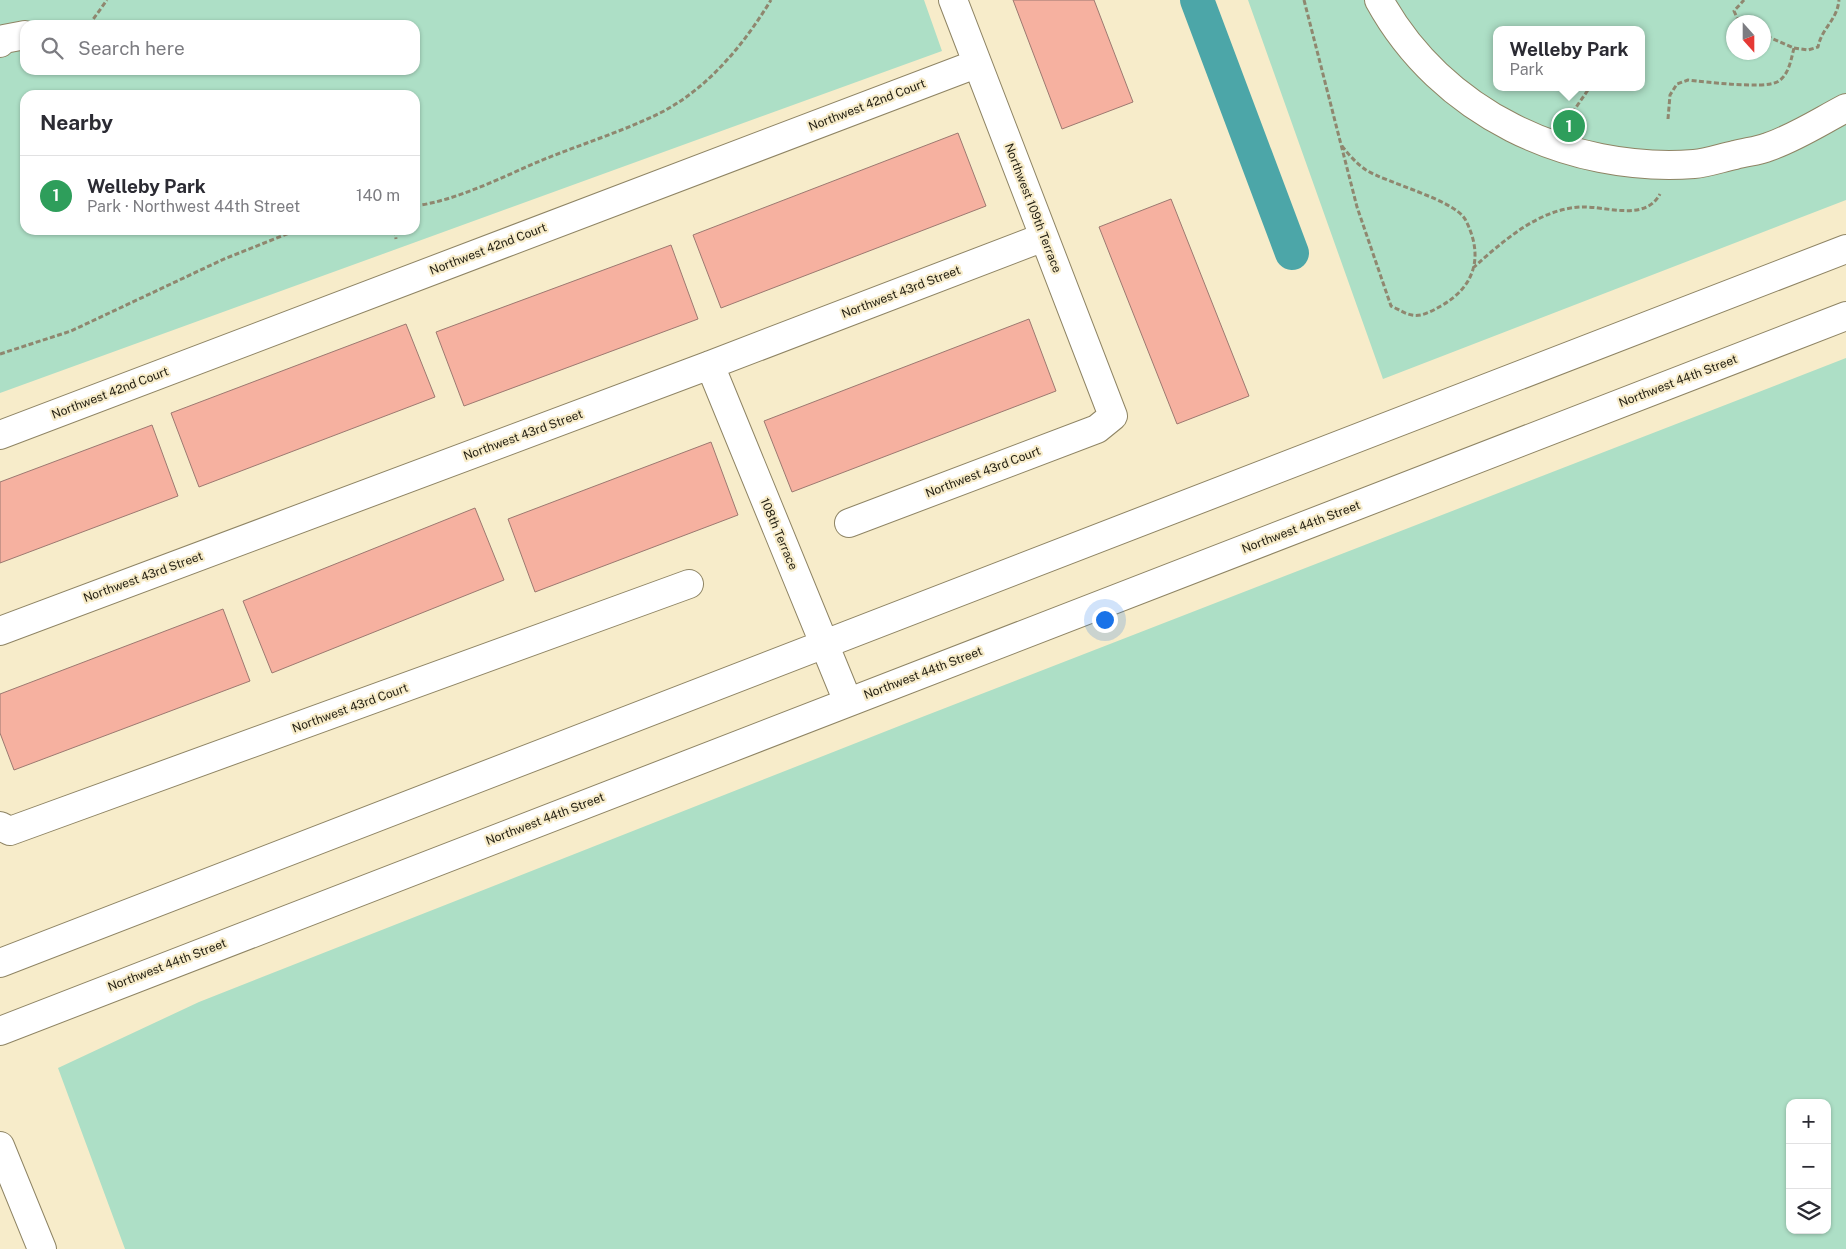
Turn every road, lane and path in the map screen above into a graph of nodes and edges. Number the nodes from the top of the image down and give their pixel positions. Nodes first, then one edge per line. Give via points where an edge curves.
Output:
1 (107, 0) edge
2 (771, 0) edge
3 (953, 0) edge
4 (1304, 0) edge
5 (1378, 0) edge
6 (1744, 0) edge
7 (1839, 0) edge
8 (1736, 15) edge
9 (93, 20) edge
10 (20, 36) edge
11 (1771, 38) edge
12 (0, 43) edge
13 (1794, 48) junction
14 (976, 64) junction
15 (1587, 91) edge
16 (1846, 108) edge
17 (1668, 119) dead end
18 (1565, 122) dead end
19 (1342, 146) junction
20 (1661, 191) dead end
21 (420, 205) edge
22 (284, 235) edge
23 (396, 235) edge
24 (1044, 237) junction
25 (396, 239) dead end
26 (1846, 249) edge
27 (1473, 268) junction
28 (1846, 316) edge
29 (0, 354) edge
30 (710, 365) junction
31 (1113, 416) joint
32 (0, 435) edge
33 (849, 523) dead end
34 (689, 584) dead end
35 (0, 631) edge
36 (825, 643) junction
37 (848, 702) junction
38 (5, 829) edge
39 (0, 963) edge
40 (0, 1030) edge
41 (0, 1146) edge
42 (42, 1249) edge

1 - 9 path
2 - 21 path via 755,26 722,65 704,83 665,110 455,196
3 - 14 street, Northwest 109th Terrace
4 - 19 path
5 - 16 street via 1417,56 1463,98 1494,119 1541,142 1602,160 1656,165 1696,164 1768,147
6 - 8 path via 1734,11
7 - 13 path via 1837,13 1820,36 1818,47 1808,50
10 - 12 street
11 - 13 path
13 - 17 path via 1789,69 1778,82 1688,80 1677,84 1670,95
14 - 24 street, Northwest 109th Terrace
14 - 32 street, Northwest 42nd Court
15 - 18 path
19 - 27 path via 1367,170 1442,202 1464,217 1476,250
19 - 27 path via 1357,207 1391,306 1413,316 1428,314 1450,301 1472,278
20 - 27 path via 1657,200 1626,212 1580,207 1550,213 1496,247
22 - 29 path via 224,259 71,330
23 - 25 path
24 - 30 street, Northwest 43rd Street
24 - 31 street, Northwest 109th Terrace
26 - 36 street
28 - 37 street, Northwest 44th Street
30 - 35 street, Northwest 43rd Street
30 - 36 street, 108th Terrace
31 - 33 street, Northwest 43rd Court via 1097,429
34 - 38 street, Northwest 43rd Court
36 - 37 street, 108th Terrace
36 - 39 street
37 - 40 street, Northwest 44th Street
41 - 42 street

